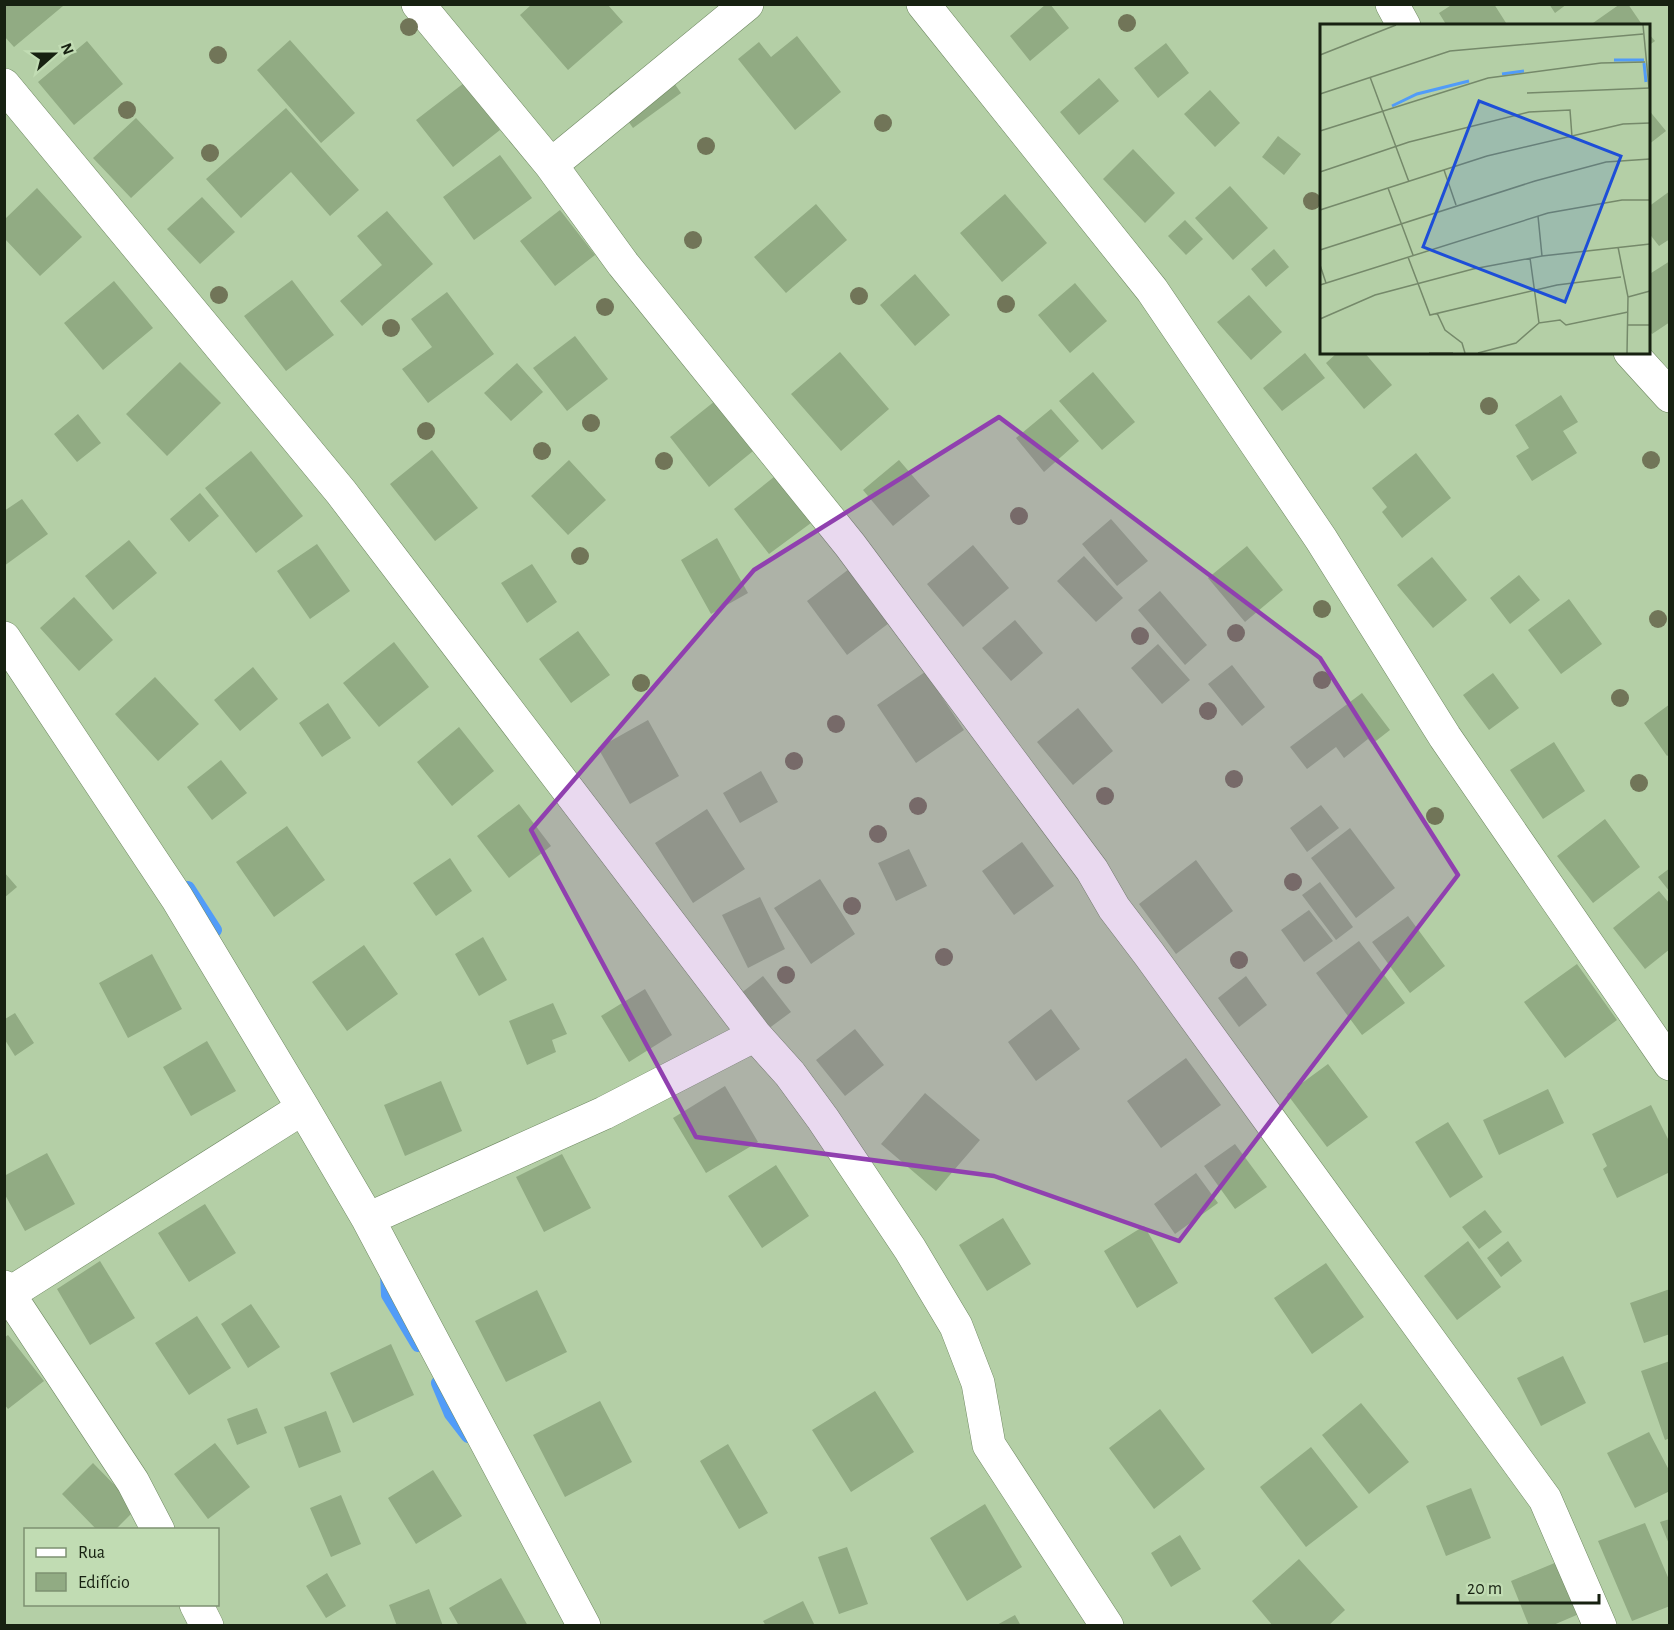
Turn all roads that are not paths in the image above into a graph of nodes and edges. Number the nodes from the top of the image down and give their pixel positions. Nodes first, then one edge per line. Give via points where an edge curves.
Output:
1 (418, 4) edge
2 (747, 4) edge
3 (923, 4) edge
4 (1392, 4) edge
5 (1403, 24) edge
6 (4, 85) edge
7 (551, 165) junction
8 (1632, 354) edge
9 (1670, 396) edge
10 (4, 639) edge
11 (755, 1035) junction
12 (1670, 1064) edge
13 (303, 1108) junction
14 (368, 1219) junction
15 (6, 1292) edge
16 (157, 1528) edge
17 (197, 1606) edge
18 (207, 1626) edge
19 (584, 1626) edge
20 (1107, 1626) edge
21 (1600, 1626) edge

1 - 7 street
2 - 7 street
3 - 12 street via 1152,290 1321,539 1445,737
4 - 5 street
6 - 11 street via 341,492
7 - 21 street via 627,269 850,546 1092,870 1114,908 1545,1499
8 - 9 street
10 - 13 street via 177,898
11 - 14 street via 604,1113
11 - 20 street via 823,1119 956,1326 978,1383 989,1445
13 - 14 street
13 - 15 street
14 - 19 street
15 - 16 street via 133,1482
17 - 18 street

